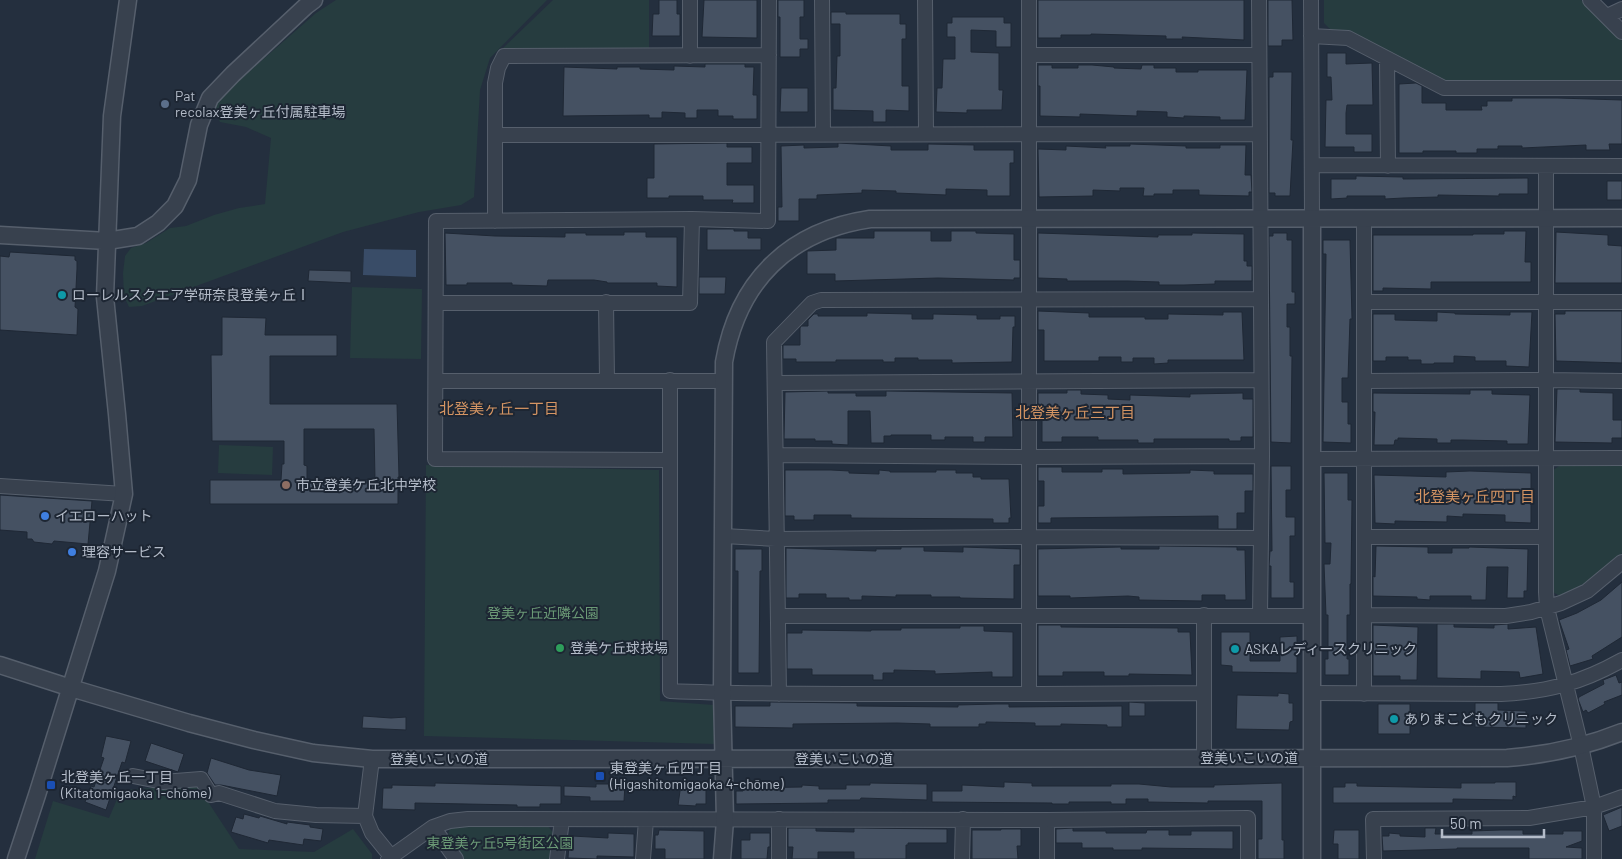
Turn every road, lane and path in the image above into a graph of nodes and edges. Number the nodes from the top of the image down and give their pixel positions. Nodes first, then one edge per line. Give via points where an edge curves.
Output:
1 (128, 0) edge
2 (314, 0) edge
3 (690, 0) edge
4 (769, 0) edge
5 (822, 0) edge
6 (925, 0) edge
7 (1028, 0) edge
8 (1259, 0) edge
9 (1311, 0) edge
10 (1590, 0) edge
11 (1622, 9) edge
12 (1607, 16) junction
13 (1622, 32) edge
14 (1311, 36) junction
15 (1258, 55) junction
16 (690, 56) junction
17 (769, 56) junction
18 (1029, 56) junction
19 (1387, 59) junction
20 (1622, 88) edge
21 (1028, 133) junction
22 (770, 134) junction
23 (823, 134) junction
24 (926, 134) junction
25 (1260, 134) junction
26 (495, 135) junction
27 (1312, 165) junction
28 (1388, 166) junction
29 (1546, 166) junction
30 (1622, 166) edge
31 (1545, 217) junction
32 (1028, 218) junction
33 (1261, 218) junction
34 (1312, 218) junction
35 (1364, 218) junction
36 (1622, 218) edge
37 (692, 219) junction
38 (495, 221) junction
39 (0, 235) edge
40 (107, 241) junction
41 (1261, 299) junction
42 (1029, 300) junction
43 (436, 302) junction
44 (606, 302) junction
45 (1364, 302) junction
46 (1545, 302) junction
47 (1622, 302) edge
48 (608, 380) junction
49 (670, 380) junction
50 (1029, 380) junction
51 (1262, 380) junction
52 (1545, 380) junction
53 (436, 381) junction
54 (723, 381) junction
55 (1365, 381) junction
56 (1622, 381) edge
57 (776, 383) junction
58 (776, 455) junction
59 (1262, 456) junction
60 (1029, 457) junction
61 (1545, 458) junction
62 (1622, 458) edge
63 (1312, 459) junction
64 (1364, 459) junction
65 (669, 460) junction
66 (0, 486) edge
67 (124, 494) junction
68 (724, 536) junction
69 (1029, 537) junction
70 (1364, 537) junction
71 (1545, 537) junction
72 (1261, 538) junction
73 (776, 539) junction
74 (1622, 562) edge
75 (1547, 608) junction
76 (1204, 615) junction
77 (1260, 615) junction
78 (1365, 615) junction
79 (779, 616) junction
80 (1028, 616) junction
81 (1313, 616) junction
82 (1622, 660) edge
83 (0, 664) edge
84 (1566, 684) junction
85 (70, 688) junction
86 (722, 693) junction
87 (1204, 693) junction
88 (1312, 693) junction
89 (779, 694) junction
90 (1029, 694) junction
91 (1364, 694) junction
92 (1622, 732) edge
93 (1581, 746) junction
94 (1204, 758) junction
95 (372, 759) junction
96 (724, 759) junction
97 (1313, 759) junction
98 (132, 776) dead end
99 (1622, 797) edge
100 (1594, 807) junction
101 (365, 816) junction
102 (779, 819) junction
103 (963, 819) junction
104 (562, 820) junction
105 (646, 820) junction
106 (724, 820) junction
107 (1047, 820) junction
108 (433, 827) junction
109 (391, 858) edge
110 (16, 859) edge
111 (456, 859) edge
112 (557, 859) edge
113 (643, 859) edge
114 (722, 859) edge
115 (779, 859) edge
116 (962, 859) edge
117 (1046, 859) edge
118 (1248, 859) edge
119 (1312, 859) edge
120 (1374, 859) edge
121 (1594, 859) edge

1 - 40 street via 112,116
2 - 40 street via 210,98 199,125 188,180 175,206 138,236
3 - 16 street
4 - 17 street
5 - 23 street
6 - 24 street
7 - 18 street
8 - 15 street
9 - 14 street
10 - 12 street
11 - 12 street
12 - 13 street
14 - 19 street via 1348,38
14 - 27 street
15 - 18 street
15 - 25 street
16 - 17 street
16 - 26 street via 504,56 495,83
17 - 22 street
18 - 21 street
19 - 20 street via 1444,88
19 - 28 street
21 - 24 street
21 - 25 street
21 - 32 street
22 - 23 street
22 - 26 street
22 - 37 street via 768,221
23 - 24 street
25 - 33 street
26 - 38 street
27 - 28 street
27 - 34 street
28 - 29 street
29 - 30 street
29 - 31 street
31 - 35 street
31 - 36 street
31 - 46 street
32 - 33 street
32 - 42 street
32 - 54 street via 870,219 835,226 803,241 788,250 761,276 740,308 727,344
33 - 34 street
33 - 41 street
34 - 35 street
34 - 63 street
35 - 45 street
37 - 38 street
37 - 44 street via 690,303
38 - 43 street via 436,221
39 - 40 street
40 - 67 street via 105,297
41 - 42 street
41 - 51 street
42 - 50 street
42 - 57 street via 821,300 812,303 774,342
43 - 44 street
43 - 53 street
44 - 48 street
45 - 46 street
45 - 55 street
46 - 47 street
46 - 52 street
48 - 49 street
48 - 53 street
49 - 54 street
49 - 65 street
50 - 51 street
50 - 57 street
50 - 60 street
51 - 59 street
52 - 55 street
52 - 56 street
52 - 61 street
53 - 65 street via 435,460
54 - 68 street
55 - 64 street
57 - 58 street
58 - 60 street
58 - 73 street
59 - 60 street
59 - 72 street
60 - 69 street
61 - 62 street
61 - 64 street
61 - 71 street
63 - 64 street
63 - 81 street
64 - 70 street
65 - 86 street via 670,691
66 - 67 street
67 - 85 street via 107,571
68 - 73 street
68 - 86 street
69 - 72 street
69 - 73 street
69 - 80 street
70 - 71 street
70 - 78 street
71 - 75 street
72 - 77 street
73 - 79 street
74 - 75 street via 1587,591
75 - 78 street via 1506,616
75 - 84 street
76 - 77 street
76 - 80 street
76 - 87 street
77 - 81 street
78 - 91 street
79 - 80 street
79 - 89 street
80 - 90 street
81 - 88 street
82 - 84 street
83 - 85 street, 登美いこいの道
84 - 91 street via 1514,694
84 - 93 street
85 - 95 street, 登美いこいの道 via 254,740 313,753
85 - 110 street
86 - 89 street
86 - 96 street
87 - 90 street
87 - 94 street
88 - 91 street
88 - 97 street
89 - 90 street
92 - 93 street, 登美いこいの道
93 - 97 street, 登美いこいの道 via 1508,758
93 - 100 street
94 - 96 street, 登美いこいの道
94 - 97 street, 登美いこいの道
95 - 96 street, 登美いこいの道
95 - 101 street
96 - 106 street
97 - 119 street
98 - 101 street via 163,782 201,779 211,795 219,793 275,811 316,816
99 - 100 street
100 - 120 street via 1529,818 1373,819
100 - 121 street
101 - 109 street via 372,833
102 - 103 street
102 - 106 street
102 - 115 street
103 - 107 street
103 - 116 street
104 - 105 street
104 - 108 street via 468,819
104 - 112 street
105 - 106 street
105 - 113 street
106 - 114 street
107 - 117 street
107 - 118 street via 1248,818
108 - 109 street
108 - 111 street

